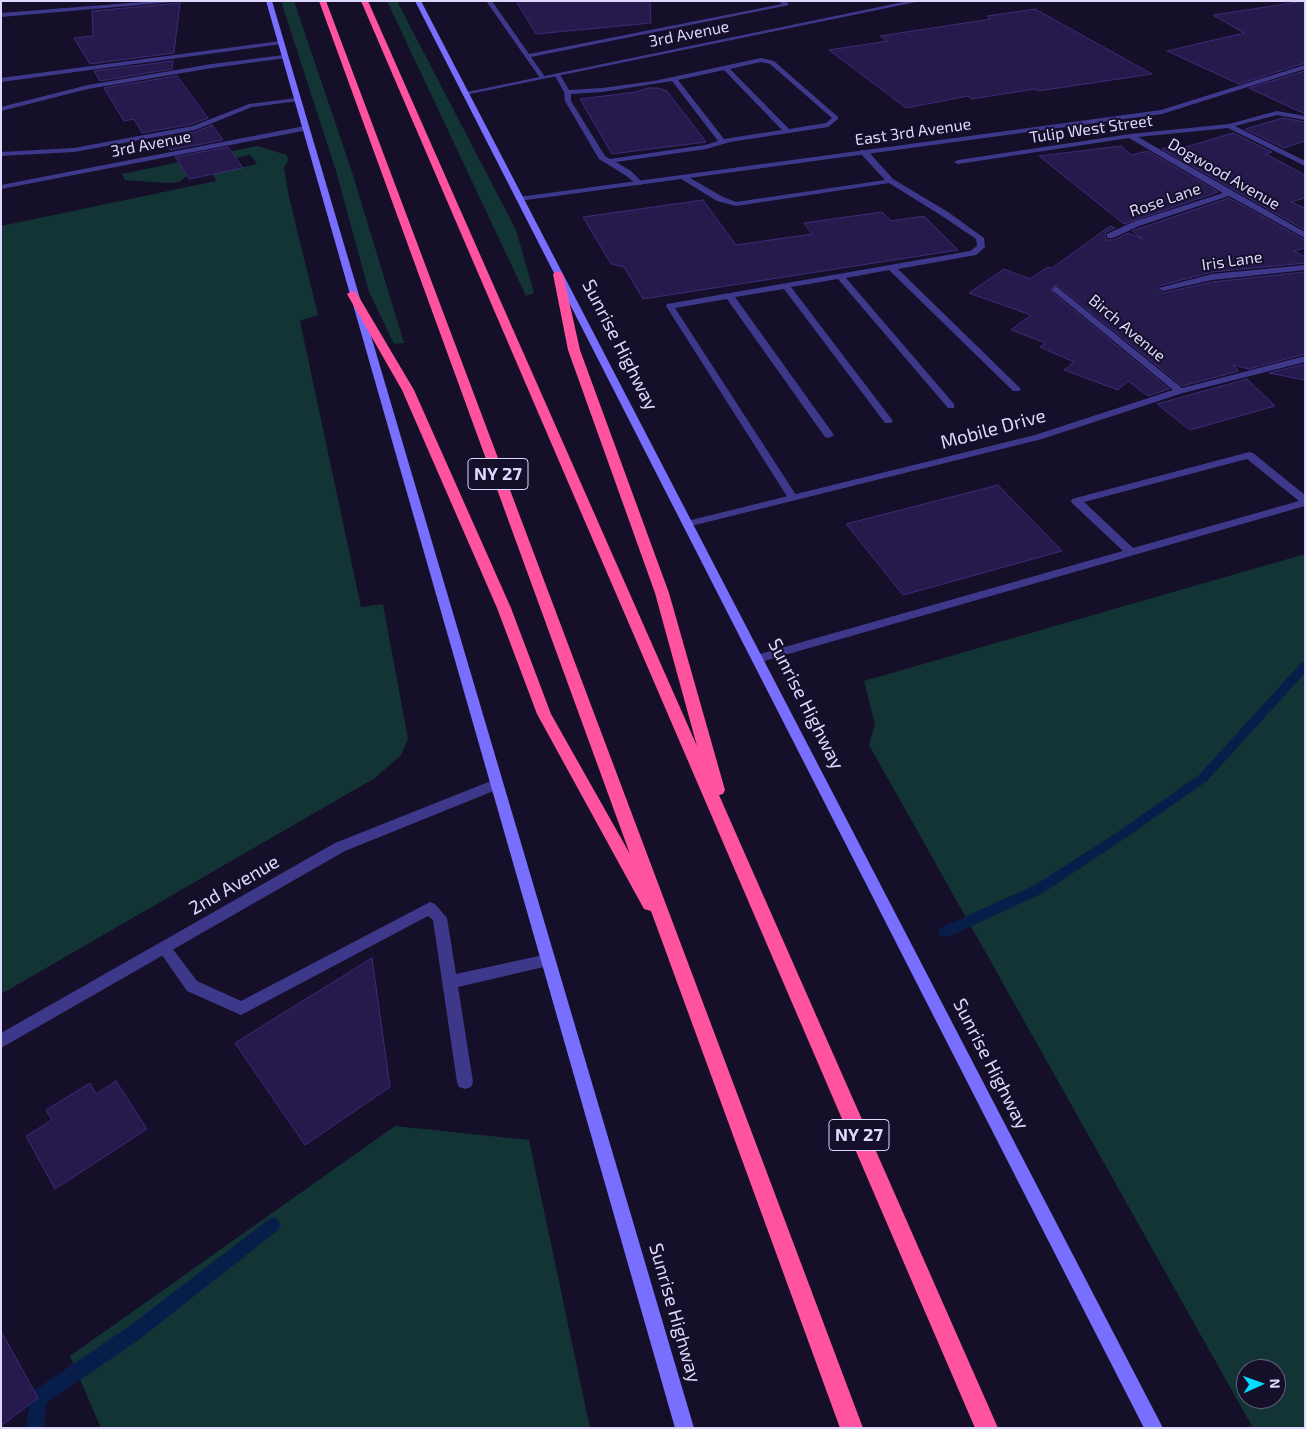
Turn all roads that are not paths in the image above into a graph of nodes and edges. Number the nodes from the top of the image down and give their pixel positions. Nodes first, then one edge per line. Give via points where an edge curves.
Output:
1 (182, 1) edge
2 (269, 1) edge
3 (322, 1) edge
4 (364, 1) edge
5 (418, 1) edge
6 (489, 1) edge
7 (782, 1) edge
8 (918, 1) edge
9 (1, 15) edge
10 (280, 43) junction
11 (284, 56) junction
12 (527, 56) junction
13 (1305, 67) edge
14 (726, 68) junction
15 (557, 74) junction
16 (542, 77) junction
17 (674, 79) junction
18 (1, 80) edge
19 (567, 92) junction
20 (465, 93) junction
21 (297, 100) junction
22 (1, 109) edge
23 (1305, 118) edge
24 (1229, 126) junction
25 (305, 128) junction
26 (787, 131) junction
27 (1130, 136) junction
28 (723, 142) junction
29 (864, 152) junction
30 (1, 154) edge
31 (610, 161) junction
32 (958, 162) dead end
33 (1305, 164) edge
34 (682, 177) junction
35 (890, 181) junction
36 (638, 183) junction
37 (1, 187) edge
38 (1230, 193) junction
39 (519, 199) junction
40 (1110, 236) dead end
41 (1305, 236) edge
42 (1305, 266) edge
43 (892, 268) junction
44 (558, 274) junction
45 (840, 276) junction
46 (786, 286) junction
47 (1163, 288) dead end
48 (1056, 289) dead end
49 (352, 294) junction
50 (730, 296) junction
51 (1305, 359) edge
52 (1016, 389) dead end
53 (1180, 391) junction
54 (951, 406) dead end
55 (888, 421) dead end
56 (829, 435) dead end
57 (792, 498) junction
58 (1305, 502) edge
59 (687, 524) junction
60 (1131, 552) junction
61 (757, 659) junction
62 (496, 784) junction
63 (731, 842) junction
64 (674, 947) junction
65 (164, 948) junction
66 (548, 960) junction
67 (450, 982) junction
68 (1, 1041) edge
69 (465, 1082) dead end
70 (685, 1428) edge
71 (852, 1428) edge
72 (987, 1428) edge
73 (1154, 1428) edge

1 - 9 street
2 - 10 main road, Sunrise Highway
3 - 64 highway, NY 27
4 - 63 highway, NY 27
5 - 20 main road, Sunrise Highway
6 - 12 street
7 - 12 street via 786,5
8 - 15 street, 3rd Avenue
10 - 11 main road, Sunrise Highway
10 - 18 street
11 - 21 main road, Sunrise Highway
11 - 22 street via 88,87
12 - 16 street
13 - 29 street, East 3rd Avenue via 1162,112
14 - 17 street
14 - 26 street
14 - 26 street via 761,60 772,62 836,118 828,125
15 - 16 street, 3rd Avenue
15 - 19 street
16 - 20 street, 3rd Avenue
17 - 19 street
17 - 28 street
19 - 31 street via 568,101 602,157
20 - 39 main road, Sunrise Highway
21 - 25 main road, Sunrise Highway
21 - 30 street via 251,105 195,128 92,147
23 - 24 street via 1277,112
24 - 27 street, Tulip West Street
24 - 33 street
25 - 37 street, 3rd Avenue
25 - 49 main road, Sunrise Highway
26 - 28 street
27 - 32 street, Tulip West Street
27 - 38 street, Dogwood Avenue
28 - 31 street via 706,148
29 - 34 street, East 3rd Avenue
29 - 35 street
31 - 36 street
34 - 35 street via 720,199 736,204
34 - 36 street, East 3rd Avenue
35 - 43 street via 980,238 981,248 973,253
36 - 39 street, East 3rd Avenue
38 - 40 street, Rose Lane via 1136,224
38 - 41 street, Dogwood Avenue
39 - 44 main road, Sunrise Highway
42 - 47 street, Iris Lane via 1212,277
43 - 45 street
43 - 52 street
44 - 59 main road, Sunrise Highway
44 - 63 highway via 574,350 662,593
45 - 46 street
45 - 54 street
46 - 50 street
46 - 55 street
48 - 53 street, Birch Avenue
49 - 62 main road, Sunrise Highway
49 - 64 highway via 408,390 504,608 544,714
50 - 56 street
50 - 57 street via 670,306
51 - 53 street, Mobile Drive
53 - 57 street, Mobile Drive via 1038,437
57 - 59 street, Mobile Drive
58 - 60 street
58 - 60 street via 1249,455 1076,501
59 - 61 main road, Sunrise Highway
60 - 61 street
61 - 73 main road, Sunrise Highway
62 - 65 street, 2nd Avenue via 340,847
62 - 66 main road, Sunrise Highway
63 - 72 highway, NY 27
64 - 71 highway, NY 27
65 - 67 street via 192,986 241,1008 430,908 440,918
65 - 68 street, 2nd Avenue
66 - 67 street
66 - 70 main road, Sunrise Highway
67 - 69 street

